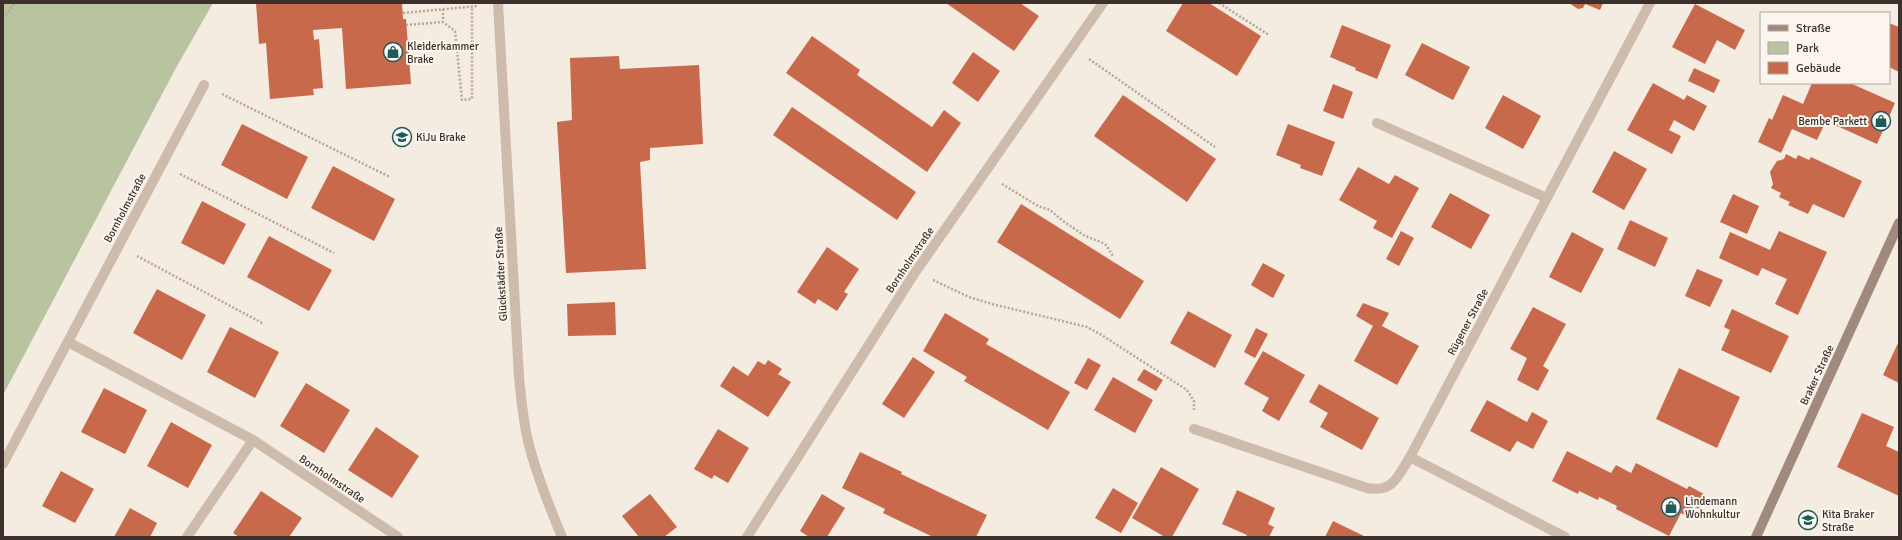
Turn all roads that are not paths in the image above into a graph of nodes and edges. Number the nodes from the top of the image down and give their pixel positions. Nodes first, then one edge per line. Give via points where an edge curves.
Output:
1 (498, 3) edge
2 (1103, 3) edge
3 (1650, 3) edge
4 (204, 85) road end
5 (1377, 122) dead end
6 (1547, 198) junction
7 (1899, 223) edge
8 (68, 342) junction
9 (1194, 429) road end
10 (253, 440) junction
11 (1410, 457) junction
12 (3, 464) edge
13 (187, 537) edge
14 (398, 537) edge
15 (562, 537) edge
16 (747, 537) edge
17 (1565, 537) edge
18 (1756, 537) edge

1 - 15 street, Glückstädter Straße via 519,377 528,440
2 - 16 street, Bornholmstraße via 914,274
3 - 6 street, Rügener Straße
4 - 8 street, Bornholmstraße
5 - 6 street
6 - 11 street, Rügener Straße
7 - 18 main road, Braker Straße
8 - 10 street, Bornholmstraße
8 - 12 street, Bornholmstraße
9 - 11 street, Rügener Straße via 1376,490 1387,488 1396,480
10 - 13 street
10 - 14 street, Bornholmstraße
11 - 17 street

